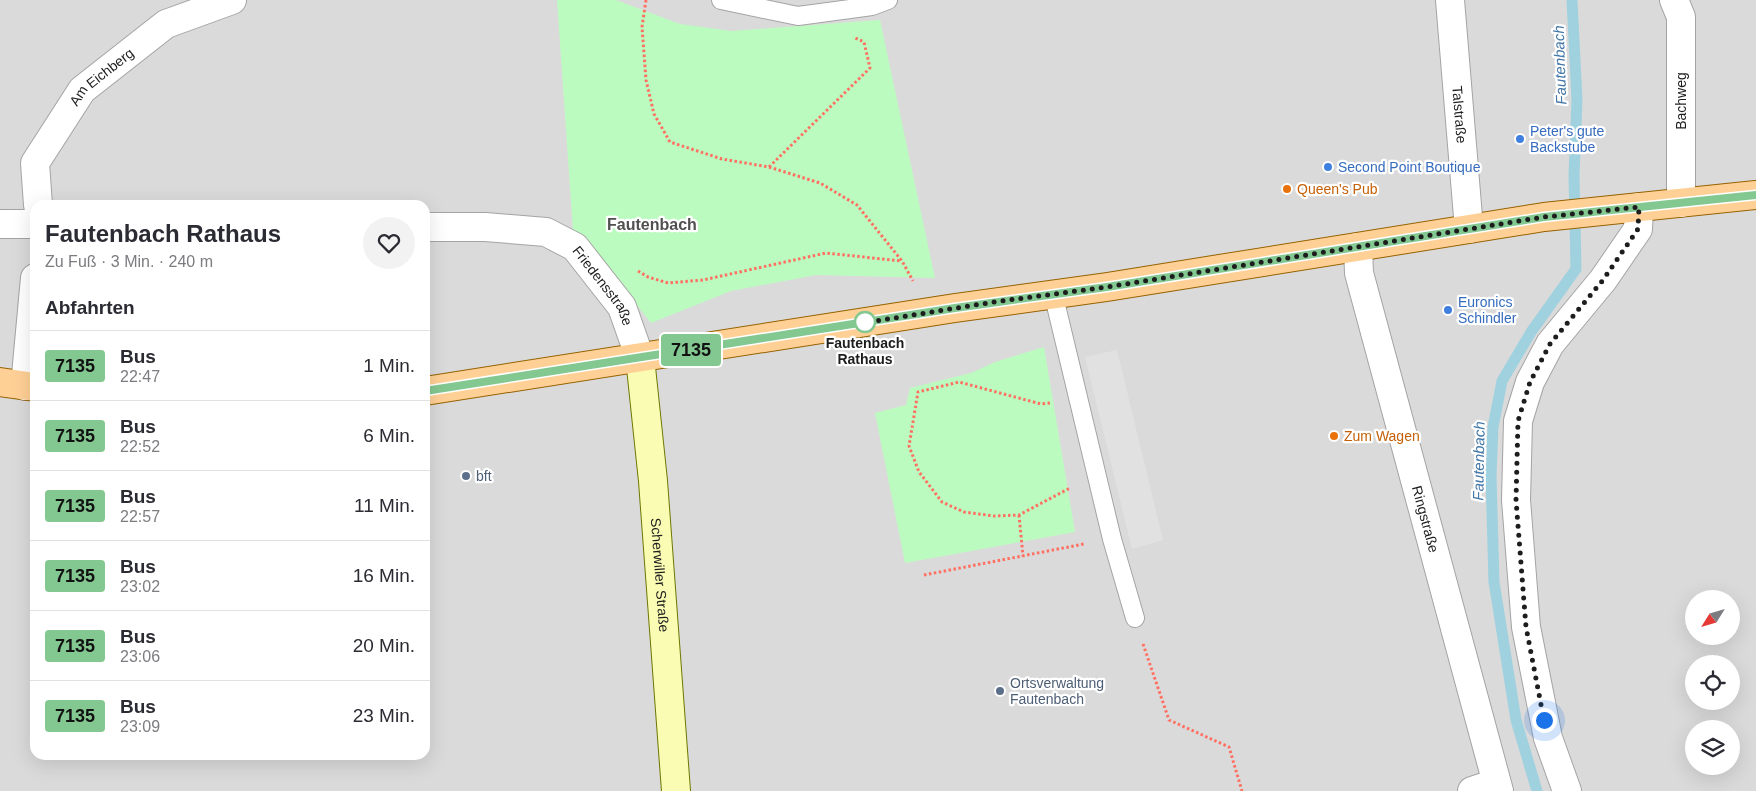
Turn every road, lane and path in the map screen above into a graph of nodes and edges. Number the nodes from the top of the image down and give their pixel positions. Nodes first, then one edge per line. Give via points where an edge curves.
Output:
1 (232, 0) edge
2 (646, 0) edge
3 (721, 0) edge
4 (888, 0) edge
5 (1450, 0) edge
6 (1674, 0) edge
7 (849, 35) dead end
8 (769, 167) junction
9 (1756, 195) edge
10 (38, 200) edge
11 (1681, 203) junction
12 (1639, 207) junction
13 (0, 224) edge
14 (30, 224) edge
15 (430, 227) edge
16 (1469, 229) junction
17 (1358, 247) junction
18 (632, 267) dead end
19 (1053, 293) junction
20 (30, 314) edge
21 (640, 358) junction
22 (20, 385) edge
23 (430, 390) edge
24 (1080, 402) junction
25 (1098, 476) junction
26 (1019, 515) junction
27 (1112, 539) junction
28 (1023, 556) junction
29 (924, 575) dead end
30 (1134, 618) joint
31 (1489, 788) edge
32 (676, 791) edge
33 (1242, 791) edge
34 (1567, 791) edge

1 - 10 street, Am Eichberg via 166,24 82,90 35,163
2 - 8 path via 642,27 646,80 654,114 670,142 722,159
3 - 4 lane via 798,16 872,6
5 - 16 street, Talstraße
6 - 11 street, Bachweg via 1681,17
7 - 8 path via 864,42 870,68
8 - 18 path via 820,183 857,205 902,261 826,253 703,280 668,283 648,277
9 - 11 main road
11 - 12 main road
12 - 16 main road
12 - 34 street via 1638,229 1603,280 1550,344 1530,382 1518,421 1516,500 1526,627 1548,738
13 - 14 street
15 - 21 street, Friedensstraße via 546,232 575,247 622,307
16 - 17 main road
17 - 19 main road
17 - 31 street, Ringstraße via 1358,273
19 - 21 main road
19 - 24 lane
20 - 22 street
21 - 23 main road
21 - 32 street, Scherwiller Straße via 653,481
24 - 25 lane
24 - 26 path via 1041,404 959,382 918,392 909,446 919,472 942,502 964,512
25 - 26 path via 1057,493
25 - 27 lane
26 - 28 path
27 - 28 path
27 - 30 lane
28 - 29 path
30 - 33 path via 1169,720 1229,747

